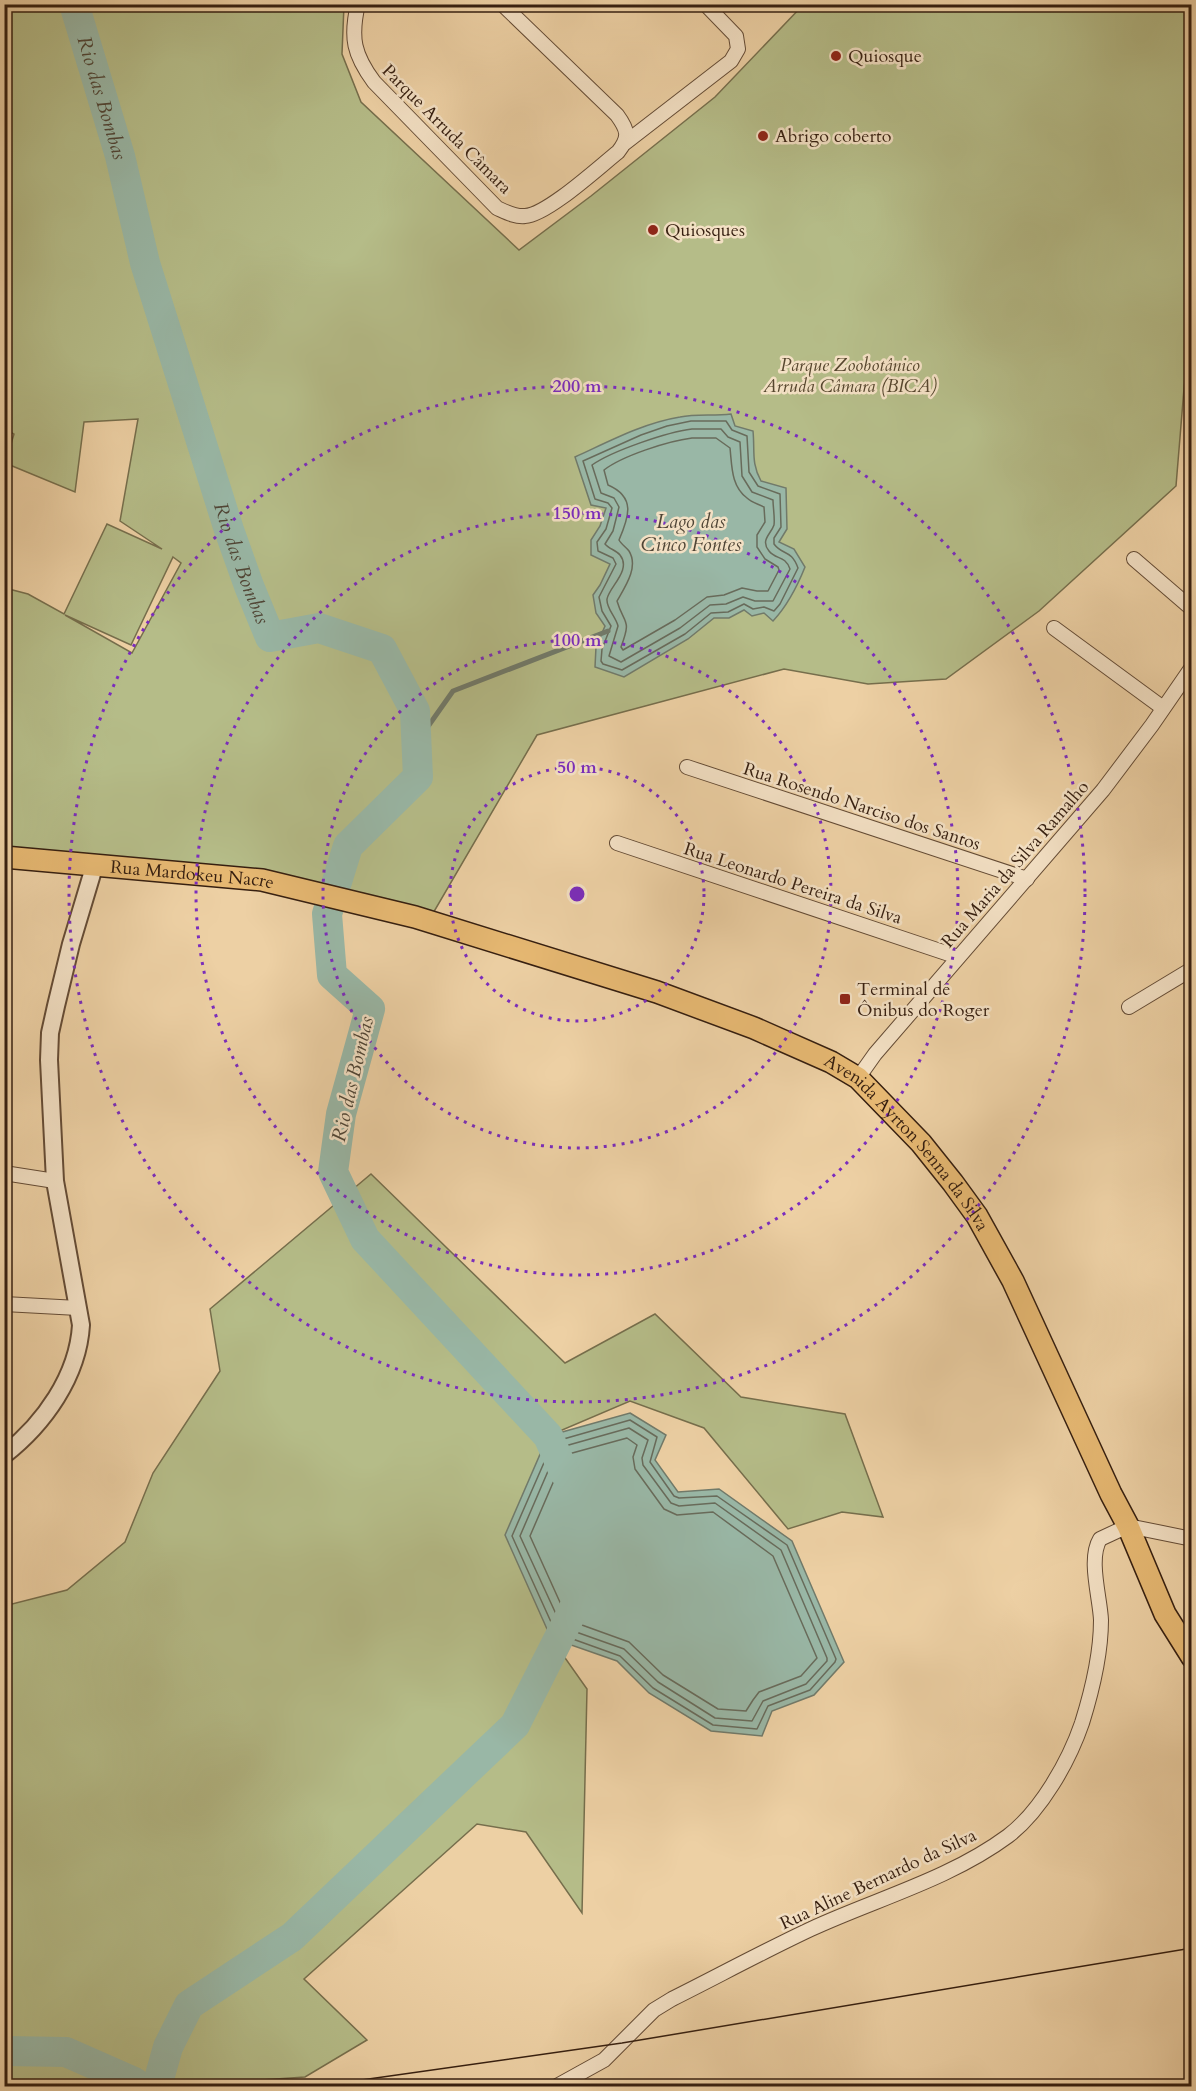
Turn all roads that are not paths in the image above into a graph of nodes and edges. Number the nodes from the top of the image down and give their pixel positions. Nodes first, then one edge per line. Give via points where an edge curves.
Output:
1 (358, 4) edge
2 (502, 4) edge
3 (705, 4) edge
4 (625, 143) junction
5 (1134, 559) dead end
6 (1191, 609) edge
7 (1054, 628) dead end
8 (1191, 667) edge
9 (1163, 708) junction
10 (687, 767) dead end
11 (617, 843) dead end
12 (4, 857) edge
13 (95, 864) junction
14 (1027, 879) junction
15 (377, 907) joint
16 (958, 957) junction
17 (1191, 969) edge
18 (1129, 1007) dead end
19 (858, 1078) junction
20 (4, 1173) edge
21 (55, 1181) junction
22 (4, 1304) edge
23 (78, 1308) junction
24 (4, 1455) edge
25 (1128, 1526) junction
26 (1191, 1539) edge
27 (1191, 1657) edge
28 (557, 2086) edge

1 - 4 street, Parque Arruda Câmara via 354,40 360,63 497,208 523,216 547,208
2 - 4 street via 617,115 624,124
3 - 4 street, Parque Arruda Câmara via 736,36 738,49 731,61
5 - 6 street
7 - 9 street
8 - 9 street, Rua Maria da Silva Ramalho
9 - 14 street, Rua Maria da Silva Ramalho via 1103,790
10 - 14 street, Rua Rosendo Narciso dos Santos
11 - 16 street, Rua Leonardo Pereira da Silva
12 - 13 main road, Rua Mardokeu Nacre
13 - 15 main road, Rua Mardokeu Nacre via 262,880
13 - 21 street via 50,1033
14 - 16 street, Rua Maria da Silva Ramalho
15 - 19 main road, Avenida Ayrton Senna da Silva via 657,992 794,1044
16 - 19 street, Rua Maria da Silva Ramalho
17 - 18 street
19 - 25 main road, Avenida Ayrton Senna da Silva via 921,1143 976,1216 1013,1281
20 - 21 street
21 - 23 street
22 - 23 street
23 - 24 street via 80,1346 69,1375 22,1441
25 - 26 street
25 - 27 main road, Avenida Ayrton Senna da Silva via 1165,1614
25 - 28 street, Rua Aline Bernardo da Silva via 1104,1536 1096,1545 1101,1621 1089,1701 1077,1737 1033,1811 1010,1835 952,1869 810,1929 672,1999 654,2010 604,2060

